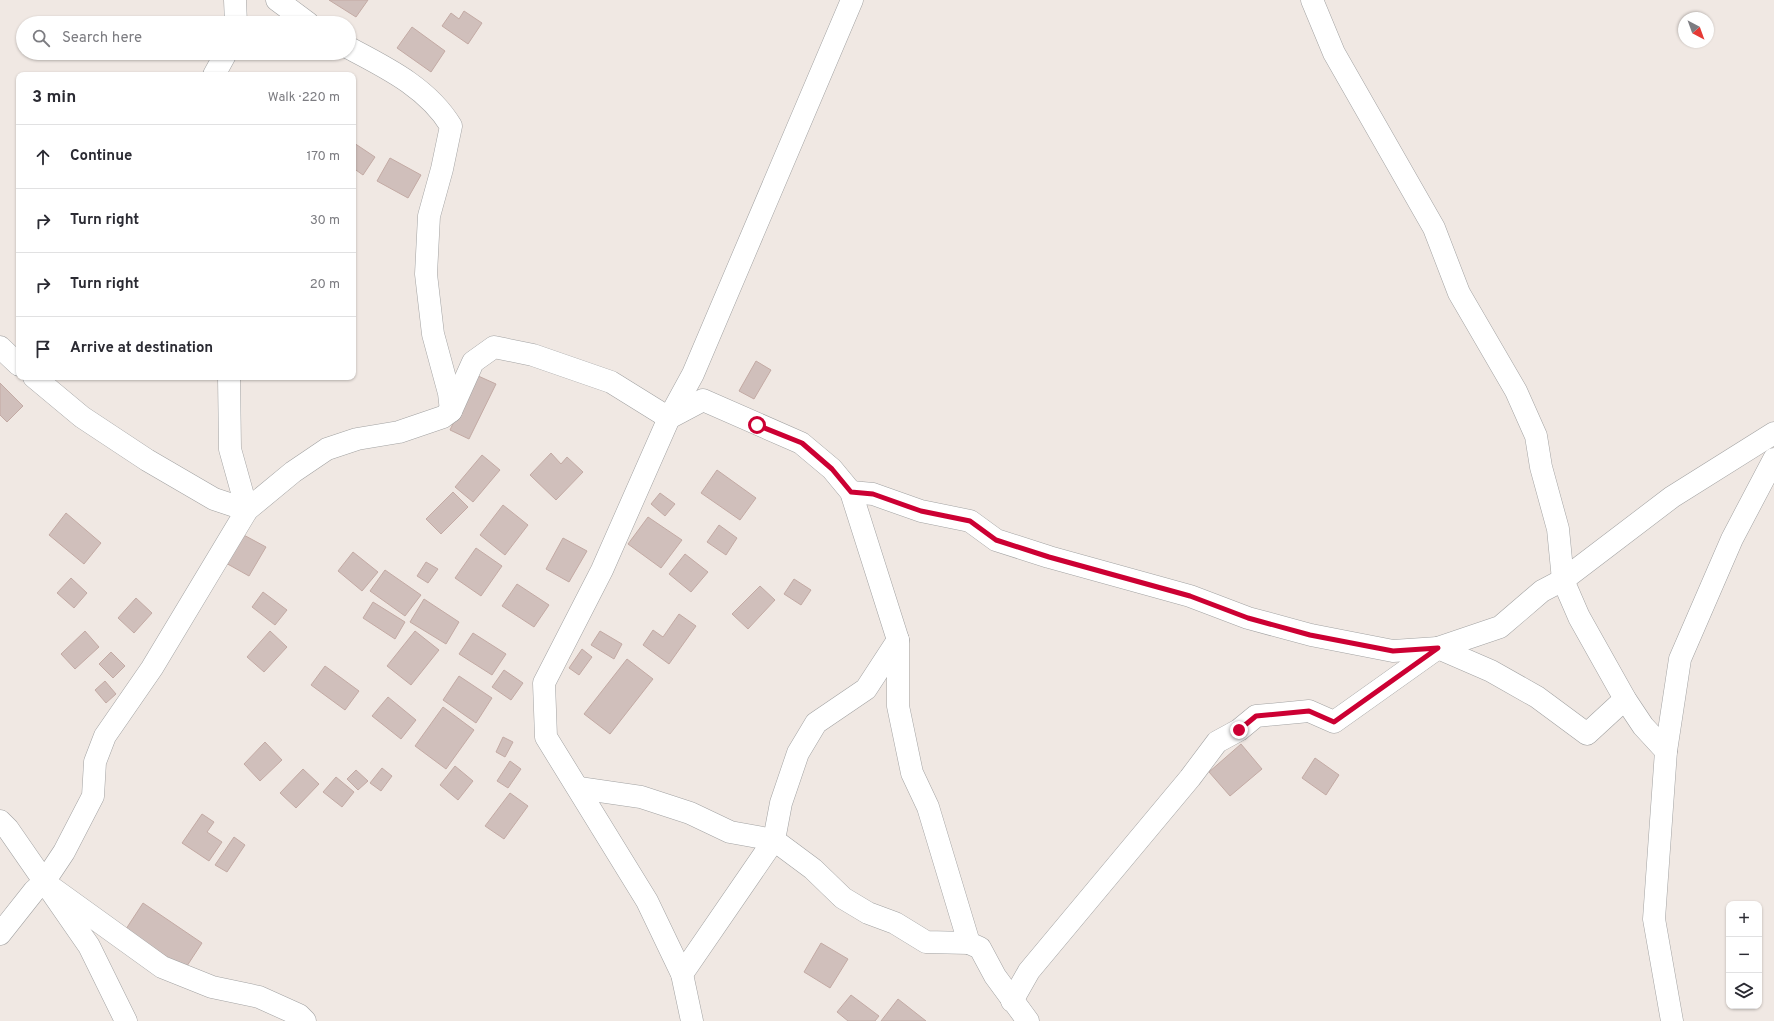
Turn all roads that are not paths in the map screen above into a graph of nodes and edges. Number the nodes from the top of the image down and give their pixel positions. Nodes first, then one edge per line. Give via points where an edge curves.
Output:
1 (234, 0) edge
2 (277, 0) edge
3 (852, 0) edge
4 (1312, 0) edge
5 (235, 16) edge
6 (299, 16) edge
7 (356, 52) edge
8 (222, 60) edge
9 (216, 72) edge
10 (0, 347) edge
11 (16, 362) edge
12 (38, 380) edge
13 (229, 380) edge
14 (451, 411) junction
15 (669, 418) junction
16 (1774, 433) edge
17 (1774, 459) edge
18 (851, 492) junction
19 (247, 510) junction
20 (1563, 580) junction
21 (898, 640) junction
22 (1438, 648) junction
23 (1625, 699) junction
24 (1666, 751) junction
25 (578, 788) junction
26 (0, 821) edge
27 (774, 840) junction
28 (44, 882) junction
29 (0, 934) edge
30 (970, 943) junction
31 (682, 974) junction
32 (1012, 1001) junction
33 (126, 1021) edge
34 (305, 1021) edge
35 (692, 1021) edge
36 (1028, 1021) edge
37 (1672, 1021) edge

1 - 5 street
2 - 6 street
3 - 15 street via 693,374
4 - 20 street via 1334,53 1434,228 1459,293 1516,391 1536,436 1541,467 1558,529
7 - 14 street via 392,70 431,99 451,126 429,216 426,274 433,334 449,393
8 - 9 street
10 - 11 street
12 - 19 street via 82,416 147,460 214,499
13 - 19 street via 230,449
14 - 15 street via 473,362 494,347 533,356 611,382
14 - 19 street via 443,417 399,432 327,449 293,472
15 - 18 street via 703,400 802,443 832,469
15 - 25 street via 602,570 544,683 546,737
16 - 20 street via 1672,497
17 - 24 street via 1732,539 1680,659
18 - 21 street
18 - 22 street via 873,494 921,511 970,521 996,540 1190,596 1248,618 1310,635 1393,651
19 - 28 street via 152,668 106,736 95,762 93,796 64,852
20 - 22 street via 1542,591 1500,627
20 - 23 street via 1579,617
21 - 27 street via 866,689 816,723 798,753 780,803
21 - 30 street via 898,706 912,773 928,807
22 - 23 street via 1490,671 1537,697 1587,734
22 - 32 street via 1334,722 1309,711 1256,716 1239,730 1217,742 1029,971
23 - 24 street via 1642,726
24 - 37 street via 1654,919
25 - 27 street via 640,797 690,813 730,832
25 - 31 street via 647,901
26 - 28 street
27 - 30 street via 813,869 842,898 868,913 895,923 926,942
27 - 31 street
28 - 29 street via 34,890
28 - 33 street via 89,946
28 - 34 street via 162,967 212,988 259,997 299,1015
30 - 32 street via 980,948
31 - 35 street
32 - 36 street

